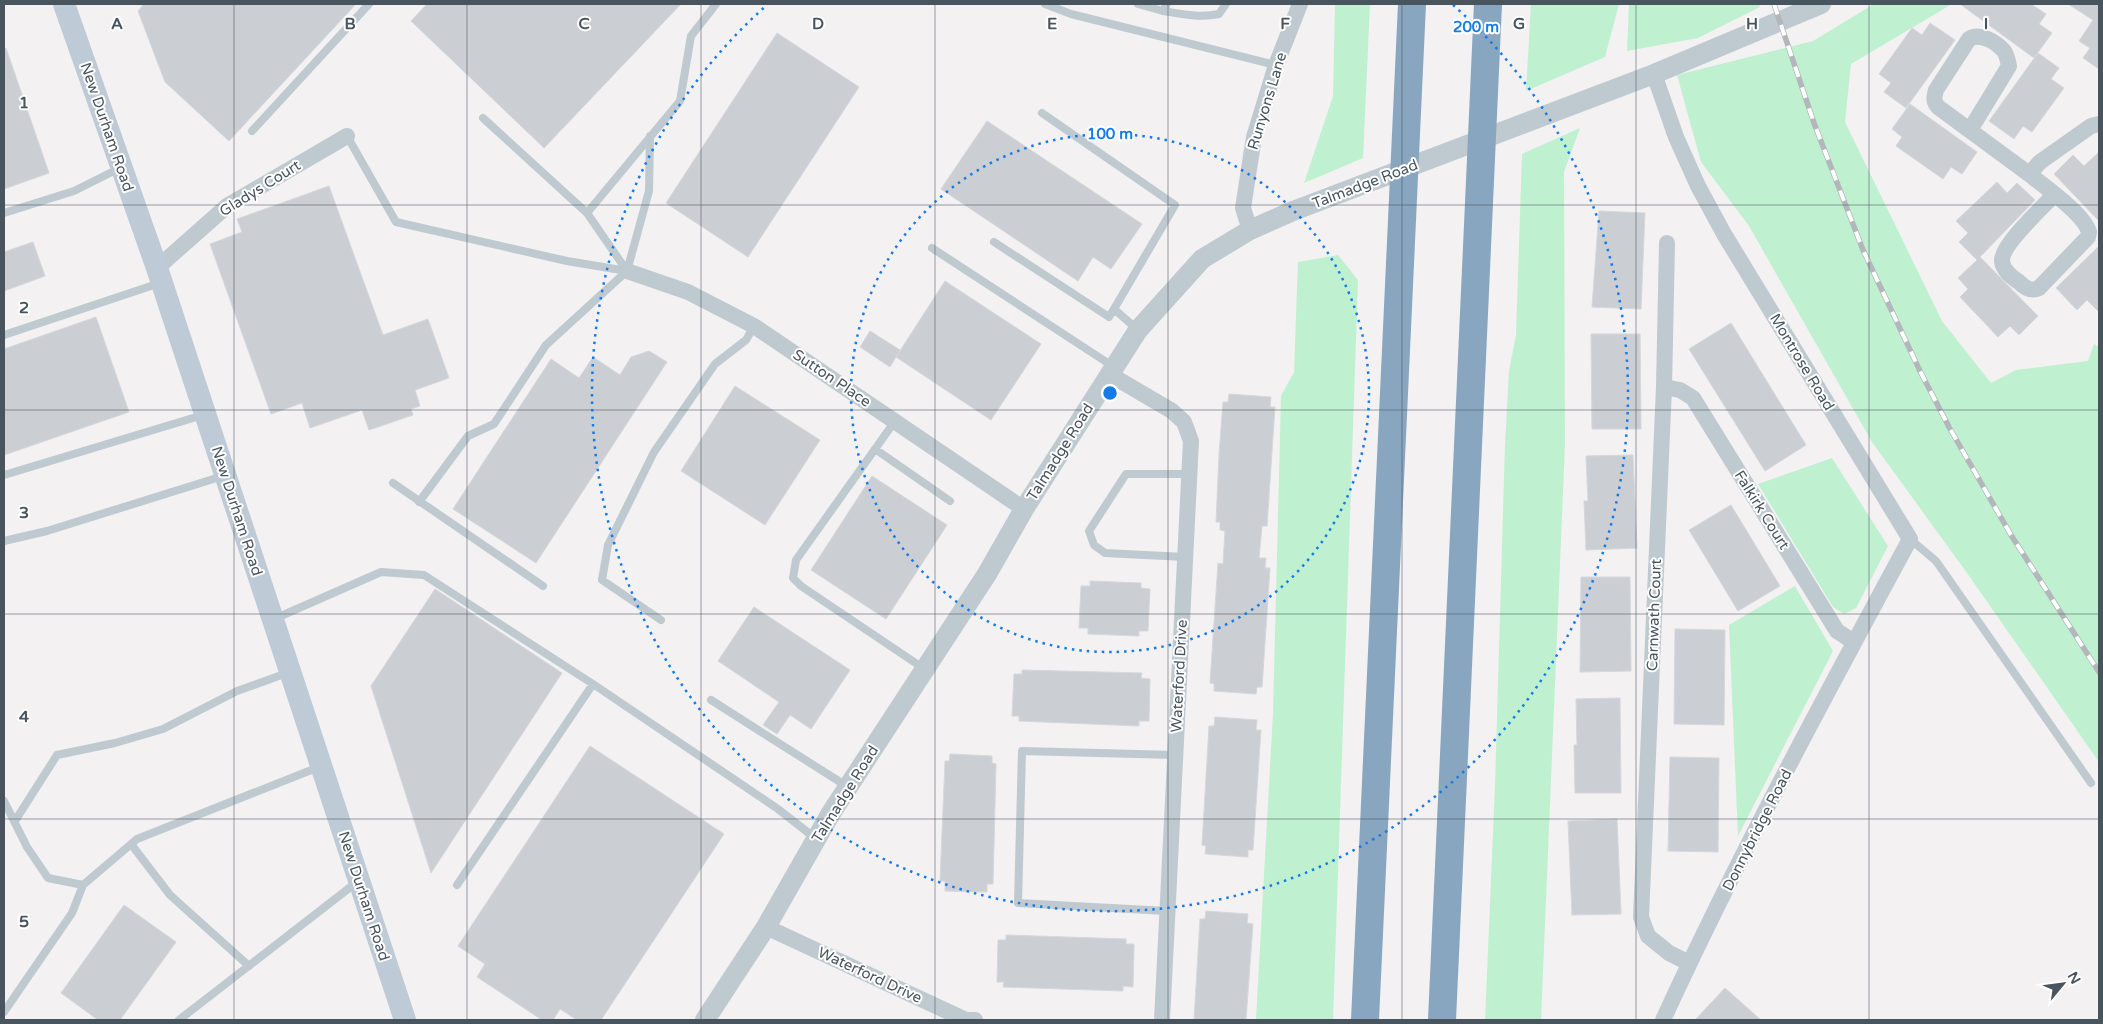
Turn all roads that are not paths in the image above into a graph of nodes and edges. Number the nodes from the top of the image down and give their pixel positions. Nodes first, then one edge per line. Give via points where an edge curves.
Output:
1 (64, 4) edge
2 (369, 4) edge
3 (716, 4) edge
4 (1045, 4) edge
5 (1138, 4) edge
6 (1226, 4) edge
7 (1300, 4) edge
8 (1412, 4) edge
9 (1488, 4) edge
10 (1821, 4) edge
11 (1165, 7) edge
12 (1276, 65) junction
13 (1654, 74) junction
14 (1042, 113) dead end
15 (483, 118) dead end
16 (2099, 124) edge
17 (1970, 130) junction
18 (252, 131) dead end
19 (347, 136) joint
20 (650, 136) junction
21 (121, 167) junction
22 (2029, 174) junction
23 (2054, 195) junction
24 (4, 212) edge
25 (587, 213) junction
26 (1250, 230) junction
27 (994, 242) dead end
28 (1667, 243) dead end
29 (932, 248) dead end
30 (626, 271) junction
31 (159, 275) junction
32 (1114, 309) junction
33 (754, 326) junction
34 (1138, 330) junction
35 (4, 335) edge
36 (1111, 371) junction
37 (1664, 387) junction
38 (205, 414) junction
39 (895, 421) junction
40 (875, 449) junction
41 (1188, 474) junction
42 (4, 475) edge
43 (225, 475) junction
44 (393, 483) dead end
45 (950, 501) dead end
46 (419, 502) junction
47 (1024, 509) junction
48 (1910, 539) junction
49 (4, 541) edge
50 (1185, 558) junction
51 (543, 586) dead end
52 (272, 620) junction
53 (661, 620) dead end
54 (1854, 642) junction
55 (925, 669) junction
56 (289, 673) junction
57 (593, 684) junction
58 (711, 700) dead end
59 (1175, 755) junction
60 (321, 766) junction
61 (2091, 783) dead end
62 (848, 787) junction
63 (4, 801) edge
64 (15, 821) junction
65 (816, 839) junction
66 (131, 844) junction
67 (359, 880) junction
68 (83, 884) junction
69 (457, 886) dead end
70 (1167, 911) junction
71 (766, 927) junction
72 (1689, 963) junction
73 (248, 966) junction
74 (4, 1012) edge
75 (179, 1020) edge
76 (405, 1020) edge
77 (705, 1020) edge
78 (975, 1020) edge
79 (1162, 1020) edge
80 (1365, 1020) edge
81 (1442, 1020) edge
82 (1663, 1020) edge

1 - 21 main road, New Durham Road
2 - 18 lane
3 - 20 lane via 691,36 680,101
4 - 12 lane via 1071,14
5 - 11 lane
6 - 11 lane via 1219,14 1200,17
7 - 12 street, Runyons Lane
8 - 80 highway
9 - 81 highway
10 - 13 street, Talmadge Road
12 - 26 street, Runyons Lane via 1254,137 1244,196 1243,208
13 - 26 street, Talmadge Road via 1371,180
13 - 48 street, Montrose Road via 1676,137 1724,234
14 - 32 lane via 1175,205
15 - 25 lane
16 - 22 street via 2091,126 2040,162
17 - 17 street via 1938,107 1934,97 1969,39 1982,36 2003,50 2009,66
17 - 22 street
19 - 30 lane via 396,222 566,261
19 - 31 street, Gladys Court via 227,206
20 - 25 lane
20 - 30 lane via 649,191
21 - 24 lane via 74,191
21 - 31 main road, New Durham Road
22 - 23 street
23 - 23 street via 2082,219 2088,227 2088,237 2039,288 2029,290 2006,271 2003,255
25 - 30 lane
26 - 34 street, Talmadge Road via 1202,259
27 - 32 lane via 1109,317
28 - 37 street, Carnwath Court
29 - 36 lane
30 - 33 street, Sutton Place via 688,292
30 - 46 lane via 546,345 494,424 468,436
31 - 35 lane
31 - 38 main road, New Durham Road
32 - 34 lane
33 - 39 street, Sutton Place
33 - 53 lane via 746,340 715,364 654,452 608,545 602,580
34 - 36 street, Talmadge Road
36 - 41 street, Waterford Drive via 1184,422 1191,441
36 - 47 street, Talmadge Road
37 - 54 street, Falkirk Court via 1680,390 1693,398 1837,631
37 - 72 street, Carnwath Court via 1641,917 1648,936 1669,953
38 - 42 lane
38 - 43 main road, New Durham Road
39 - 40 lane
39 - 47 street, Sutton Place
40 - 45 lane
40 - 55 lane via 796,560 793,578
41 - 50 street, Waterford Drive
41 - 50 lane via 1126,474 1089,531 1094,545 1105,552
43 - 49 lane via 47,531
43 - 52 main road, New Durham Road
44 - 46 lane
46 - 51 lane
47 - 55 street, Talmadge Road via 987,574
48 - 54 street
48 - 61 lane via 1936,561
50 - 59 street, Waterford Drive
52 - 56 main road, New Durham Road
52 - 57 lane via 381,572 424,575
54 - 72 street, Donnybridge Road
55 - 62 street, Talmadge Road
56 - 60 main road, New Durham Road
56 - 64 lane via 237,691 164,729 57,756
57 - 65 lane via 778,809
57 - 69 lane
58 - 62 lane
59 - 70 street, Waterford Drive
59 - 70 lane via 1022,751 1018,903
60 - 66 lane
60 - 67 main road, New Durham Road
62 - 65 street, Talmadge Road
63 - 64 lane
64 - 68 lane via 27,847 48,878
65 - 71 street, Talmadge Road
66 - 68 lane
66 - 73 lane via 170,895
67 - 73 lane
67 - 76 main road, New Durham Road
68 - 74 lane via 72,913
70 - 79 street, Waterford Drive
71 - 77 street, Talmadge Road
71 - 78 street, Waterford Drive via 966,1020
72 - 82 street, Donnybridge Road
73 - 75 lane

